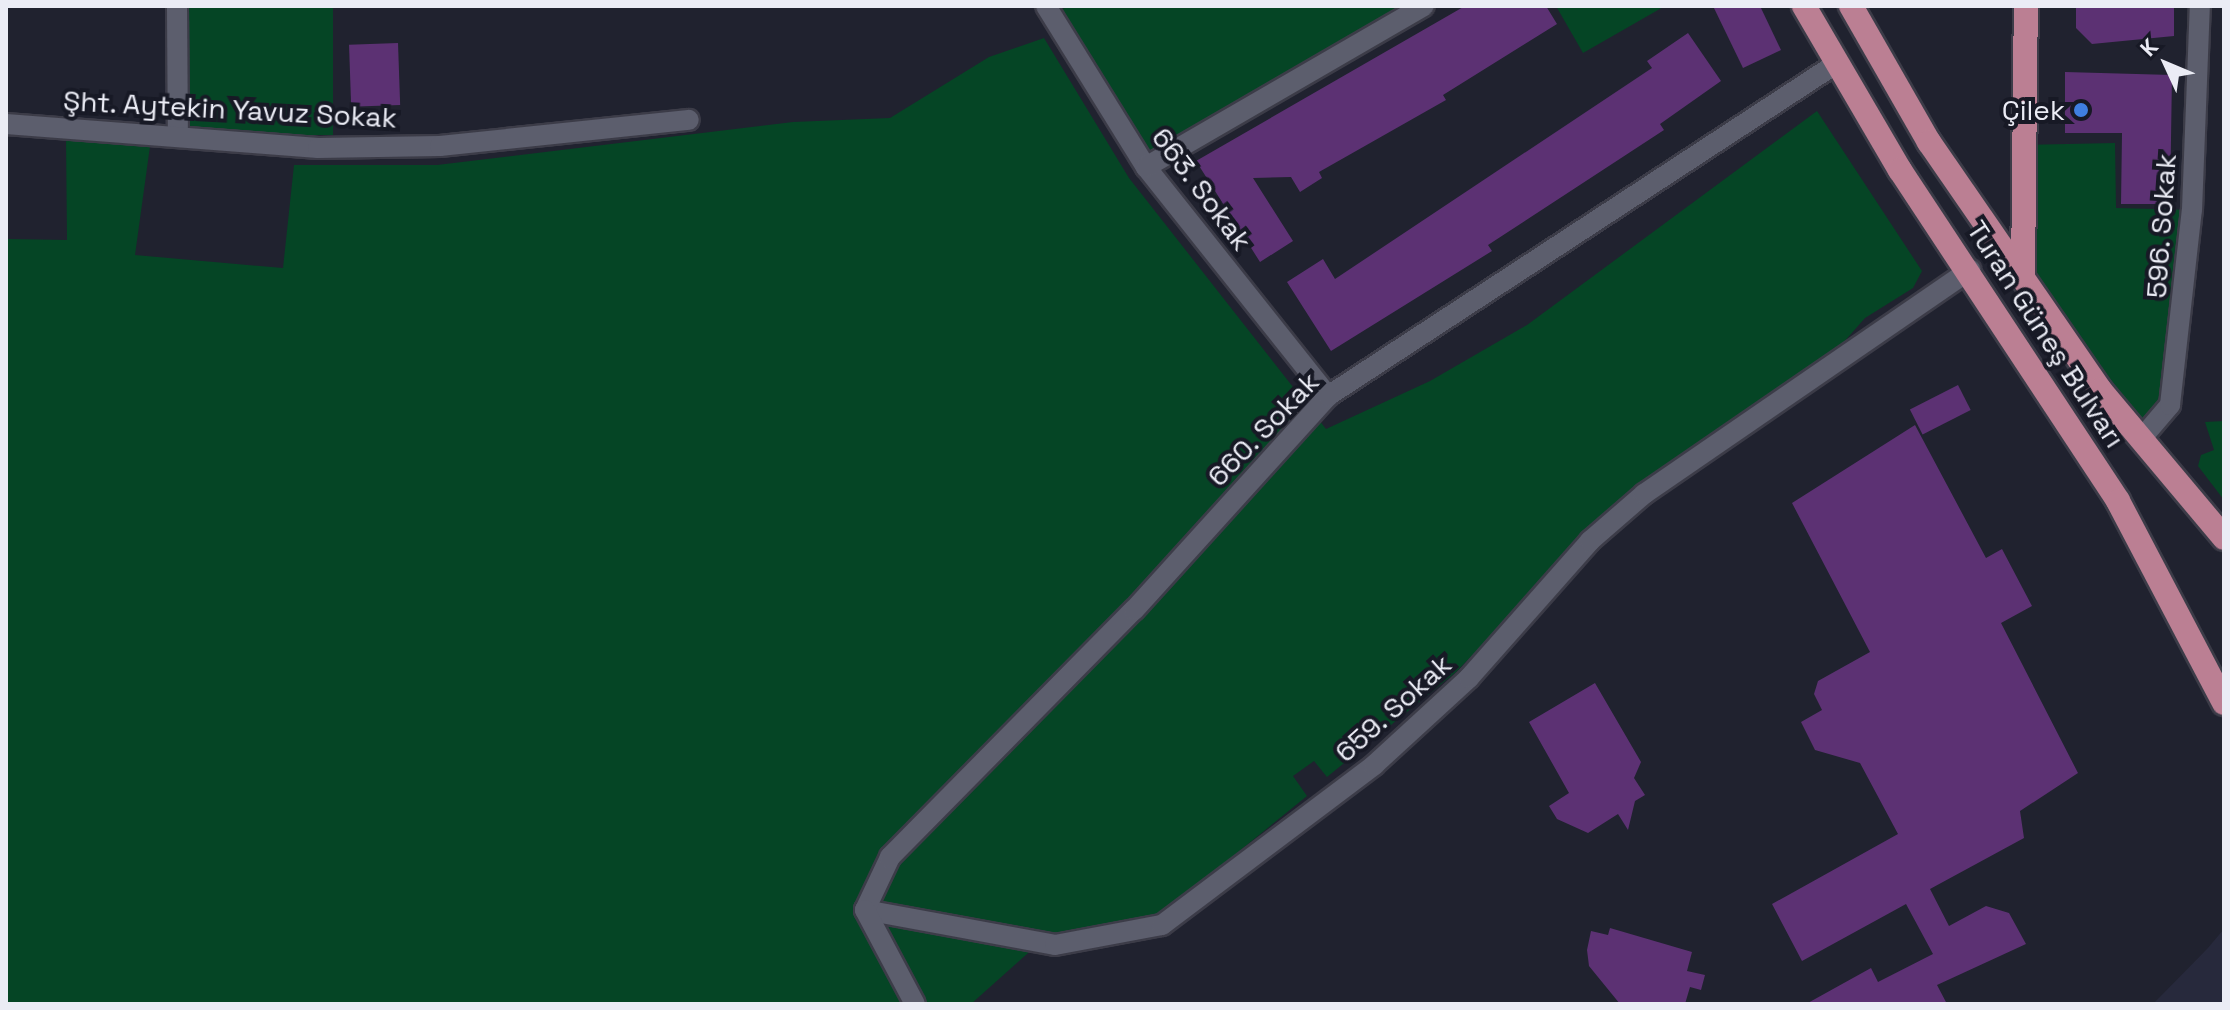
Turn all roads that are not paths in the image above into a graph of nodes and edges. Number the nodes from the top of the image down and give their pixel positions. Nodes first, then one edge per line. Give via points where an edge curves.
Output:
1 (177, 6) edge
2 (1046, 6) edge
3 (1424, 6) edge
4 (1804, 6) edge
5 (1851, 6) edge
6 (2026, 6) edge
7 (2200, 6) edge
8 (1834, 65) junction
9 (689, 120) dead end
10 (6, 124) edge
11 (178, 135) junction
12 (1146, 167) junction
13 (1970, 270) junction
14 (2023, 277) junction
15 (1328, 396) junction
16 (2141, 439) junction
17 (2224, 538) edge
18 (2224, 703) edge
19 (865, 910) junction
20 (915, 1004) edge

1 - 11 street
2 - 12 street, 663. Sokak
3 - 12 street
4 - 8 main road, Turan Güneş Bulvarı
5 - 14 main road, Turan Güneş Bulvarı via 1929,142
6 - 14 main road
7 - 16 street, 596. Sokak via 2176,362 2170,405
8 - 13 main road, Turan Güneş Bulvarı
8 - 15 street, 660. Sokak
9 - 11 street, Şht. Aytekin Yavuz Sokak via 440,146 318,148
10 - 11 street, Şht. Aytekin Yavuz Sokak
12 - 15 street, 663. Sokak
13 - 18 main road, Turan Güneş Bulvarı via 2118,501
13 - 19 street, 659. Sokak via 1644,494 1590,541 1469,678 1374,765 1162,925 1055,945
14 - 16 main road, Turan Güneş Bulvarı
15 - 19 street, 660. Sokak via 1134,610 890,857
16 - 17 main road, Turan Güneş Bulvarı
19 - 20 street

